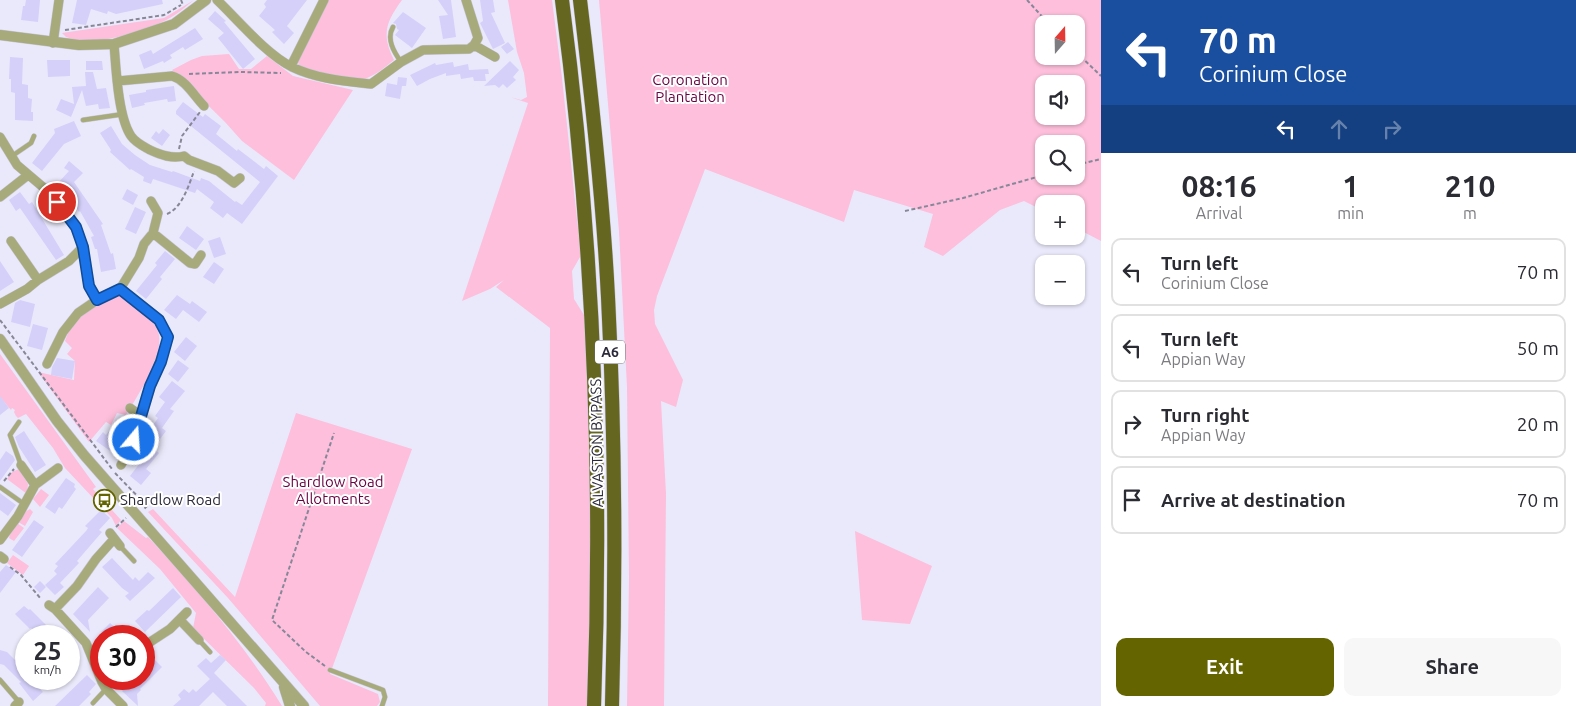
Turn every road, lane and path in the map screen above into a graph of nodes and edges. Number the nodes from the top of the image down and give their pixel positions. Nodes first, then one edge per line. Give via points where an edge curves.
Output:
1 (59, 0) edge
2 (218, 0) edge
3 (324, 0) edge
4 (466, 0) edge
5 (562, 0) edge
6 (580, 0) edge
7 (1027, 0) edge
8 (203, 1) edge
9 (183, 4) dead end
10 (1041, 15) edge
11 (393, 27) dead end
12 (55, 31) junction
13 (0, 35) edge
14 (52, 42) junction
15 (114, 44) junction
16 (474, 45) junction
17 (495, 57) dead end
18 (1085, 61) edge
19 (401, 62) junction
20 (293, 67) junction
21 (172, 76) junction
22 (1101, 76) edge
23 (118, 80) junction
24 (204, 106) joint
25 (124, 114) junction
26 (83, 120) dead end
27 (34, 136) dead end
28 (0, 137) edge
29 (12, 156) junction
30 (180, 157) junction
31 (1101, 159) edge
32 (196, 162) junction
33 (1085, 163) edge
34 (28, 175) junction
35 (1035, 177) edge
36 (240, 178) dead end
37 (0, 197) edge
38 (151, 200) dead end
39 (904, 211) dead end
40 (157, 216) junction
41 (153, 233) junction
42 (12, 241) dead end
43 (83, 247) junction
44 (202, 255) dead end
45 (38, 280) junction
46 (120, 289) junction
47 (97, 300) junction
48 (0, 304) edge
49 (0, 320) edge
50 (0, 340) edge
51 (47, 364) dead end
52 (130, 408) dead end
53 (141, 416) junction
54 (19, 422) dead end
55 (334, 433) dead end
56 (21, 465) junction
57 (121, 466) dead end
58 (58, 468) dead end
59 (35, 485) junction
60 (0, 487) edge
61 (25, 505) junction
62 (135, 514) junction
63 (115, 539) junction
64 (0, 540) edge
65 (2, 558) edge
66 (134, 561) dead end
67 (52, 607) junction
68 (187, 612) dead end
69 (180, 620) junction
70 (155, 639) edge
71 (199, 640) joint
72 (90, 651) edge
73 (210, 652) dead end
74 (330, 670) joint
75 (0, 680) edge
76 (283, 683) junction
77 (105, 690) edge
78 (107, 690) edge
79 (93, 703) dead end
80 (17, 704) edge
81 (123, 706) edge
82 (290, 706) edge
83 (304, 706) edge
84 (382, 706) edge
85 (594, 706) edge
86 (612, 706) edge

1 - 12 street
2 - 20 street via 272,53
3 - 20 street
4 - 16 street via 478,38
5 - 85 highway, ALVASTON BYPASS / A6 via 574,98 590,305 597,519
6 - 86 highway, ALVASTON BYPASS / A6 via 608,296 615,498
7 - 10 path
8 - 15 street via 174,24
9 - 12 path via 161,16
11 - 19 lane via 390,39
12 - 14 street
13 - 14 street
14 - 15 street
15 - 23 street
16 - 17 street
16 - 19 street via 469,49 423,50
18 - 22 path
19 - 20 street via 371,84 332,80
20 - 21 path via 290,73
21 - 23 street
21 - 24 street via 184,82
23 - 25 street
24 - 30 path via 182,136
25 - 26 lane
25 - 30 street via 132,138 159,154
27 - 29 lane via 31,143
28 - 29 street
29 - 34 street
30 - 32 street
31 - 33 path
32 - 36 street via 218,171 234,183
32 - 40 path via 189,185 174,211
34 - 37 street
34 - 43 street via 50,193 76,227
35 - 39 path
38 - 40 street
40 - 41 street
41 - 44 street via 190,263 195,264
41 - 46 street
42 - 45 street
43 - 45 street via 69,261
43 - 47 street via 89,286
45 - 48 street
46 - 47 street
46 - 53 street via 159,320 168,337
47 - 51 street via 78,313 63,332
49 - 62 path via 103,459 147,506
50 - 62 street via 63,428
52 - 53 street
53 - 57 street via 131,449
54 - 56 lane via 10,435
55 - 74 path via 272,620
56 - 59 street
56 - 60 path via 11,471
58 - 59 street
59 - 61 street
60 - 61 lane
61 - 64 street
62 - 63 path
62 - 76 street
63 - 66 lane
63 - 67 street via 77,586
65 - 67 path
67 - 72 street
68 - 69 street
69 - 70 street
69 - 71 street
71 - 73 lane
74 - 84 lane via 383,690
75 - 80 lane
76 - 82 street
76 - 83 street
77 - 79 lane
78 - 81 street

